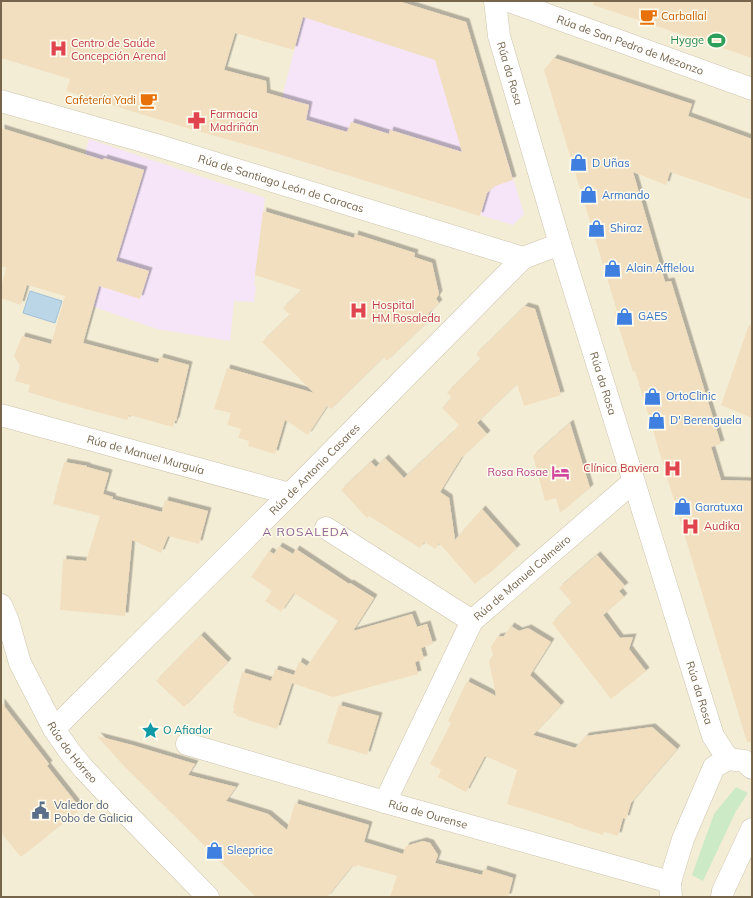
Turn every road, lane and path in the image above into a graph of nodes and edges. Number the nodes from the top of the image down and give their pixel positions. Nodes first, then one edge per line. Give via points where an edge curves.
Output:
1 (495, 1) edge
2 (509, 1) edge
3 (752, 89) edge
4 (1, 101) edge
5 (560, 244) junction
6 (523, 258) junction
7 (1, 415) edge
8 (633, 482) junction
9 (290, 494) junction
10 (326, 528) dead end
11 (1, 605) edge
12 (472, 621) junction
13 (1, 650) edge
14 (20, 663) junction
15 (54, 729) junction
16 (187, 744) dead end
17 (744, 761) edge
18 (385, 802) junction
19 (752, 829) edge
20 (671, 889) edge
21 (208, 897) edge
22 (722, 897) edge

1 - 5 street, Rúa da Rosa via 499,36
2 - 3 street, Rúa de San Pedro de Mezonzo
4 - 6 street, Rúa de Santiago León de Caracas via 153,144
5 - 6 street
5 - 8 street, Rúa da Rosa
6 - 9 street, Rúa de Antonio Casares
7 - 9 street, Rúa de Manuel Murguía
8 - 12 street, Rúa de Manuel Colmeiro
8 - 17 street, Rúa da Rosa via 713,736
9 - 15 street, Rúa de Antonio Casares
10 - 12 street
11 - 14 street, Rúa do Hórreo
12 - 18 street, Rúa de Manuel Colmeiro
13 - 14 street, Rúa do Hórreo
14 - 15 street, Rúa do Hórreo
15 - 21 street, Rúa do Hórreo via 97,783
16 - 18 street, Rúa de Ourense
17 - 20 street via 714,767 683,839
18 - 20 street, Rúa de Ourense
19 - 22 street

